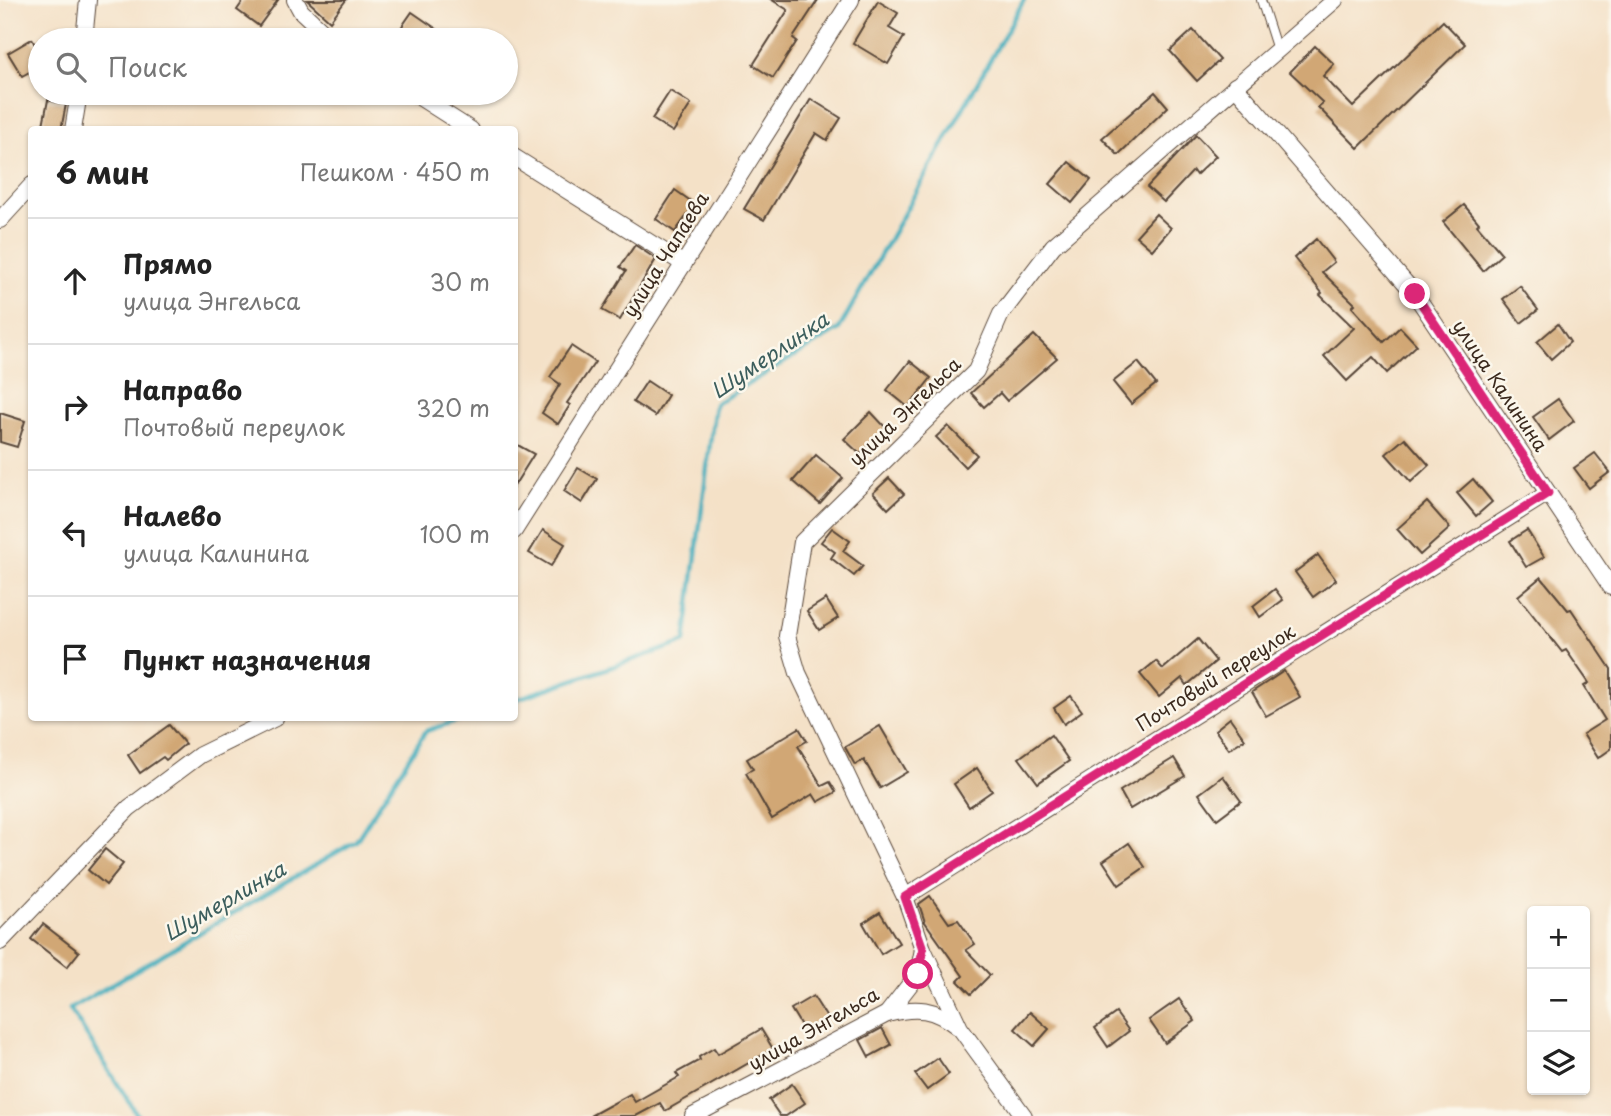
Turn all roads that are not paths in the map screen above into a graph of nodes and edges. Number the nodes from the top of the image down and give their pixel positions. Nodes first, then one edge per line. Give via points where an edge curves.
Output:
1 (88, 0) edge
2 (295, 0) edge
3 (850, 0) edge
4 (1261, 0) edge
5 (1335, 0) edge
6 (85, 28) edge
7 (319, 28) edge
8 (1277, 50) junction
9 (1235, 86) junction
10 (77, 105) edge
11 (432, 105) edge
12 (74, 126) edge
13 (465, 126) edge
14 (518, 160) edge
15 (28, 189) edge
16 (0, 220) edge
17 (684, 264) junction
18 (1548, 493) junction
19 (518, 525) edge
20 (1611, 587) edge
21 (269, 721) edge
22 (905, 897) junction
23 (0, 942) edge
24 (923, 949) junction
25 (887, 1014) junction
26 (960, 1028) junction
27 (707, 1112) edge
28 (693, 1116) edge
29 (1024, 1116) edge

1 - 6 street
2 - 7 street
3 - 17 street, улица Чапаева
4 - 8 lane
5 - 8 street, улица Энгельса
8 - 9 street, улица Энгельса
9 - 18 street, улица Калинина via 1415,294
9 - 22 street, улица Энгельса via 1053,246 1001,314 976,371 802,542 787,636 799,673
10 - 12 street
11 - 13 street
14 - 17 street
15 - 16 street
17 - 19 street, улица Чапаева
18 - 20 street, улица Калинина
18 - 22 street, Почтовый переулок
21 - 23 street via 200,755 129,808
22 - 24 street, улица Энгельса
24 - 25 street, улица Энгельса via 918,974
24 - 26 street, улица Энгельса
25 - 26 street via 930,1009
25 - 27 street, улица Энгельса
26 - 29 street, улица Энгельса
27 - 28 street, улица Энгельса

